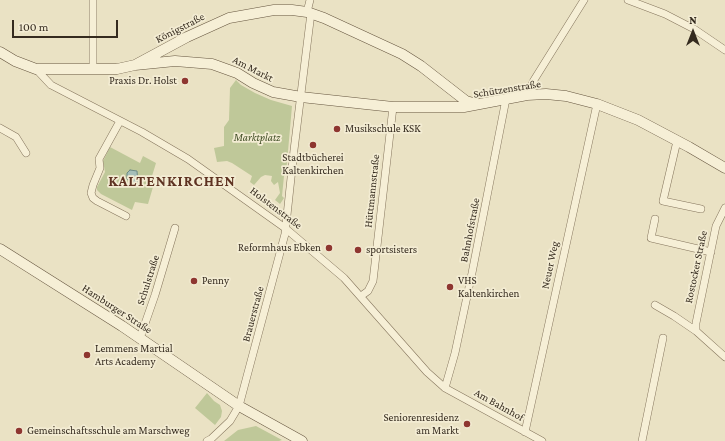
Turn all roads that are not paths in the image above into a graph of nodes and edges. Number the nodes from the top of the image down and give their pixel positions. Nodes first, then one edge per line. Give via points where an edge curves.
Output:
1 (93, 0) edge
2 (310, 0) edge
3 (584, 0) edge
4 (628, 0) edge
5 (309, 13) junction
6 (172, 45) junction
7 (725, 50) edge
8 (0, 52) edge
9 (181, 61) junction
10 (136, 65) junction
11 (36, 69) junction
12 (93, 69) junction
13 (458, 95) junction
14 (527, 95) junction
15 (301, 97) junction
16 (506, 99) junction
17 (597, 104) junction
18 (481, 105) junction
19 (392, 107) junction
20 (454, 108) junction
21 (120, 121) junction
22 (0, 128) edge
23 (677, 141) junction
24 (26, 153) dead end
25 (725, 168) edge
26 (725, 208) edge
27 (701, 209) dead end
28 (126, 216) dead end
29 (654, 219) dead end
30 (175, 228) dead end
31 (285, 228) junction
32 (0, 249) edge
33 (711, 252) junction
34 (361, 296) junction
35 (655, 305) dead end
36 (696, 331) junction
37 (140, 338) junction
38 (663, 338) dead end
39 (725, 357) edge
40 (445, 388) junction
41 (239, 406) junction
42 (525, 432) junction
43 (206, 441) edge
44 (302, 441) edge
45 (542, 441) edge
46 (642, 441) edge

1 - 12 street
2 - 5 street
3 - 14 street
4 - 7 street via 665,14 694,29
5 - 6 main road, Königstraße via 274,10 229,18
5 - 13 main road, Königstraße via 402,54
5 - 15 street
6 - 9 main road via 171,51 175,58
6 - 10 main road, Königstraße
8 - 11 main road, Holstenstraße via 14,61
9 - 10 main road, Am Markt
9 - 15 main road, Am Markt via 226,68 273,92
10 - 12 main road, Königstraße via 117,69
11 - 12 main road, Königstraße
11 - 21 street, Holstenstraße via 51,85
13 - 18 main road, Königstraße via 466,101
13 - 20 main road
14 - 16 main road, Schützenstraße
14 - 17 main road, Schützenstraße via 566,96
15 - 19 main road, Schützenstraße
15 - 31 street
16 - 18 main road, Schützenstraße
16 - 40 street, Bahnhofstraße via 468,293
17 - 23 main road, Schützenstraße via 638,120
17 - 42 street, Neuer Weg
18 - 20 main road, Schützenstraße
19 - 20 main road, Schützenstraße
19 - 34 street, Hüttmannstraße via 373,281 368,291
21 - 28 street via 100,159 100,168 91,193 97,201
21 - 31 street, Holstenstraße via 188,159
22 - 24 street via 16,137
23 - 25 main road, Schützenstraße
23 - 27 street via 663,201
26 - 33 street, Rostocker Straße via 716,226
29 - 33 street via 651,238
30 - 37 street, Schulstraße
31 - 34 street, Holstenstraße via 344,278
31 - 41 street, Brauerstraße
32 - 37 main road, Hamburger Straße
33 - 36 street, Rostocker Straße
34 - 40 street, Holstenstraße via 427,372
35 - 36 street
36 - 39 street
37 - 41 main road, Hamburger Straße
38 - 46 street
40 - 42 street, Am Bahnhof
41 - 43 street, Brauerstraße via 230,421
41 - 44 main road, Hamburger Straße
42 - 45 street, Am Bahnhof

